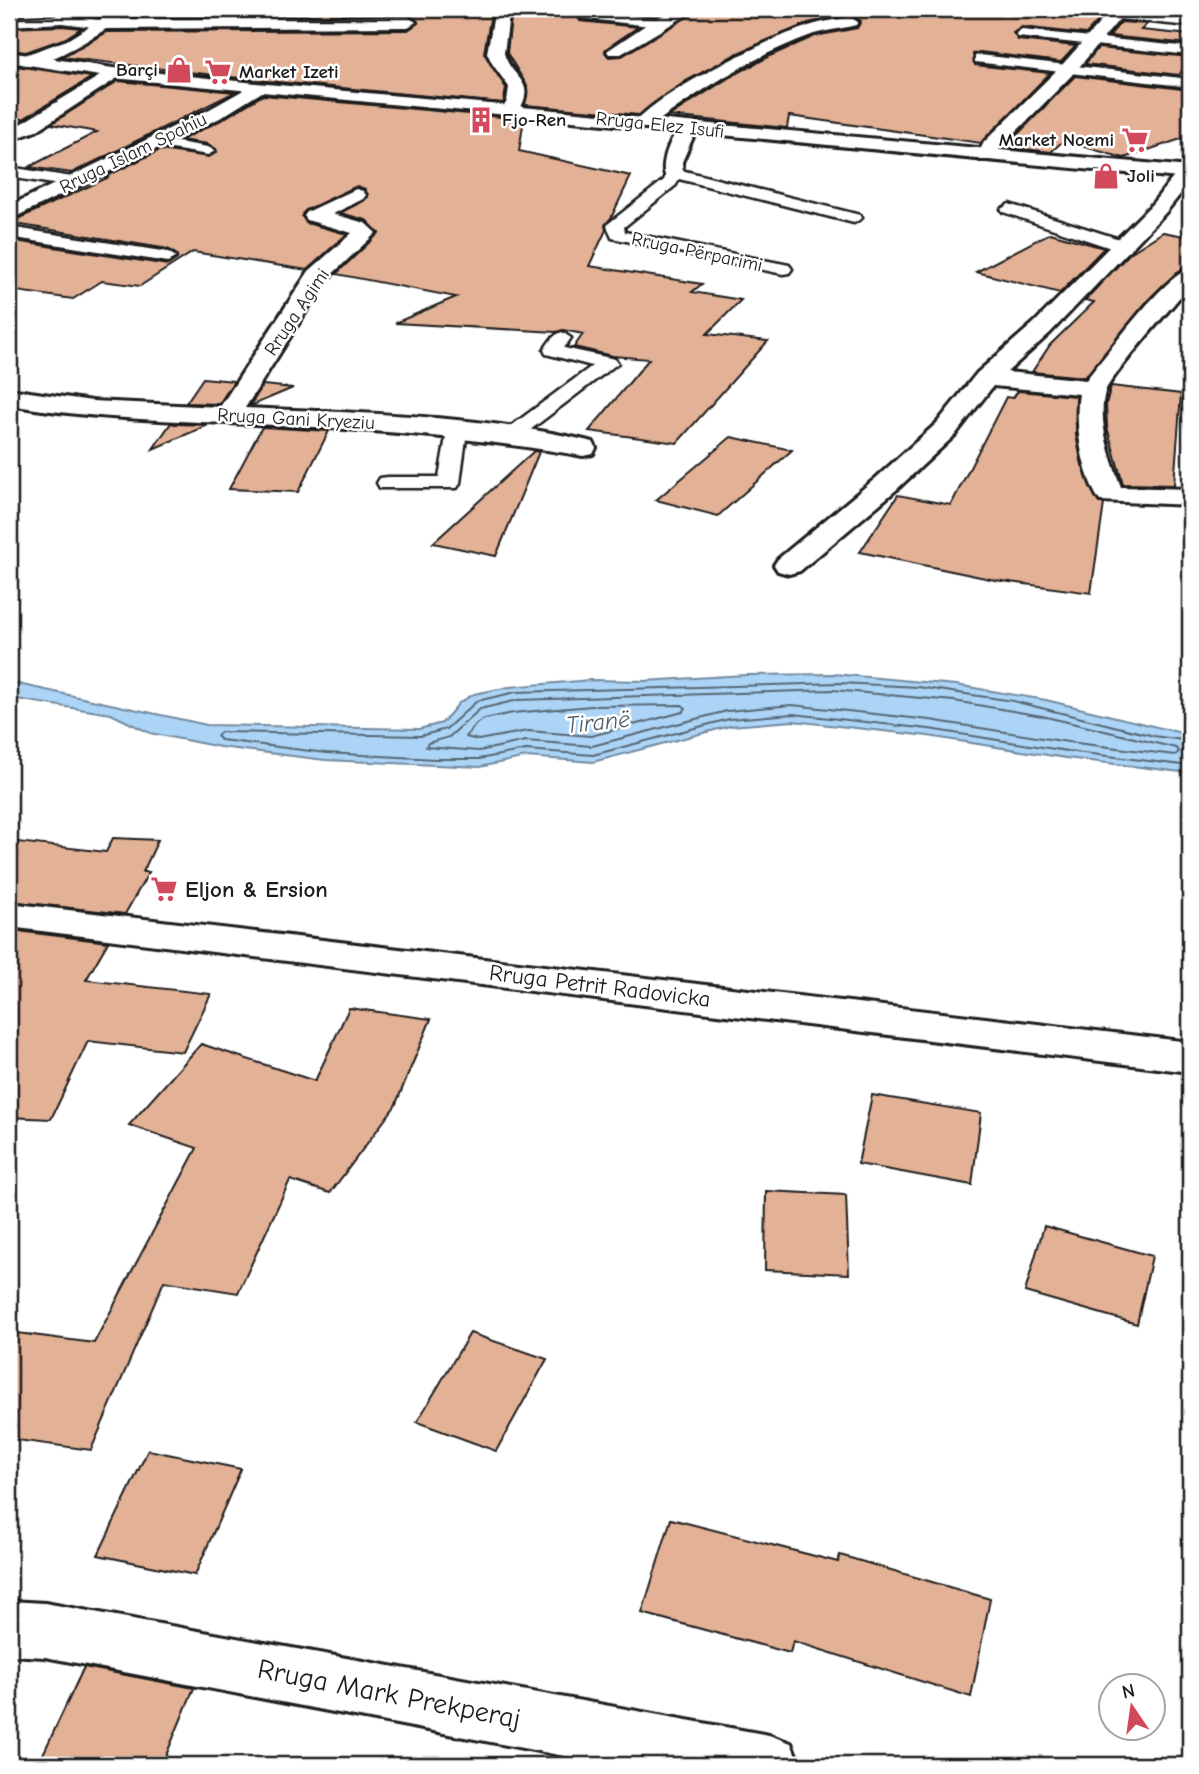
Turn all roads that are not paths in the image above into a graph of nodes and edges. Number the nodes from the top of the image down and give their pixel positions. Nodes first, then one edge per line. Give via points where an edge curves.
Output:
1 (131, 9) edge
2 (502, 9) edge
3 (689, 9) edge
4 (1058, 9) edge
5 (1117, 12) edge
6 (62, 14) edge
7 (584, 15) dead end
8 (9, 22) edge
9 (408, 22) dead end
10 (850, 22) dead end
11 (1190, 22) edge
12 (659, 23) junction
13 (101, 24) junction
14 (1022, 34) dead end
15 (1091, 41) junction
16 (615, 51) dead end
17 (1190, 51) edge
18 (9, 57) edge
19 (980, 59) dead end
20 (28, 60) junction
21 (1068, 69) junction
22 (113, 73) junction
23 (1190, 83) edge
24 (256, 88) junction
25 (511, 110) junction
26 (644, 123) junction
27 (688, 128) junction
28 (9, 135) edge
29 (153, 142) junction
30 (208, 151) dead end
31 (987, 156) junction
32 (9, 172) edge
33 (673, 173) junction
34 (1189, 173) edge
35 (72, 181) junction
36 (356, 195) dead end
37 (1009, 209) dead end
38 (9, 214) edge
39 (854, 218) dead end
40 (9, 232) edge
41 (1123, 246) junction
42 (168, 257) dead end
43 (783, 269) dead end
44 (1190, 276) edge
45 (562, 338) dead end
46 (986, 378) junction
47 (1093, 388) junction
48 (9, 397) edge
49 (228, 415) junction
50 (457, 431) junction
51 (510, 436) junction
52 (583, 449) dead end
53 (388, 483) dead end
54 (1190, 497) edge
55 (789, 565) dead end
56 (9, 915) edge
57 (1190, 1057) edge
58 (9, 1628) edge
59 (769, 1765) edge

1 - 13 street
2 - 25 street via 496,51 517,86 519,95
3 - 12 street
4 - 5 lane
5 - 11 lane
5 - 15 street
6 - 8 lane
6 - 13 lane
7 - 12 lane
9 - 13 street
10 - 26 street via 804,32 664,107
12 - 16 street
13 - 20 street via 73,43
14 - 15 lane
15 - 17 lane
15 - 21 street
18 - 20 street, Rruga Elez Isufi
19 - 21 lane
20 - 22 street, Rruga Elez Isufi
21 - 23 lane
21 - 31 street via 991,146
22 - 24 street, Rruga Elez Isufi
22 - 28 street
24 - 25 street, Rruga Elez Isufi
24 - 29 street, Rruga Islam Spahiu via 214,114
25 - 26 street, Rruga Elez Isufi
26 - 27 street, Rruga Elez Isufi
27 - 31 street, Rruga Elez Isufi
27 - 33 street, Rruga Përparimi via 671,162
29 - 30 lane
29 - 35 street, Rruga Islam Spahiu
31 - 34 street, Rruga Elez Isufi
32 - 35 lane
33 - 39 lane
33 - 43 lane, Rruga Përparimi via 671,182 615,226 618,236
34 - 41 street, Rruga Elez Isufi
35 - 38 street, Rruga Islam Spahiu
36 - 49 street, Rruga Agimi via 314,216 365,233 317,276
37 - 41 lane
40 - 42 lane
41 - 46 street, Rruga Elez Isufi
44 - 47 street
45 - 51 lane via 553,350 608,363
46 - 47 street
46 - 55 street, Rruga Elez Isufi via 946,429
47 - 54 street via 1090,404 1097,460 1110,495
48 - 49 street, Rruga Gani Kryeziu via 95,410
49 - 50 street, Rruga Gani Kryeziu
50 - 51 street, Rruga Gani Kryeziu
50 - 53 lane via 449,483
51 - 52 street, Rruga Gani Kryeziu
56 - 57 street, Rruga Petrit Radovicka
58 - 59 street, Rruga Mark Prekperaj via 45,1630

